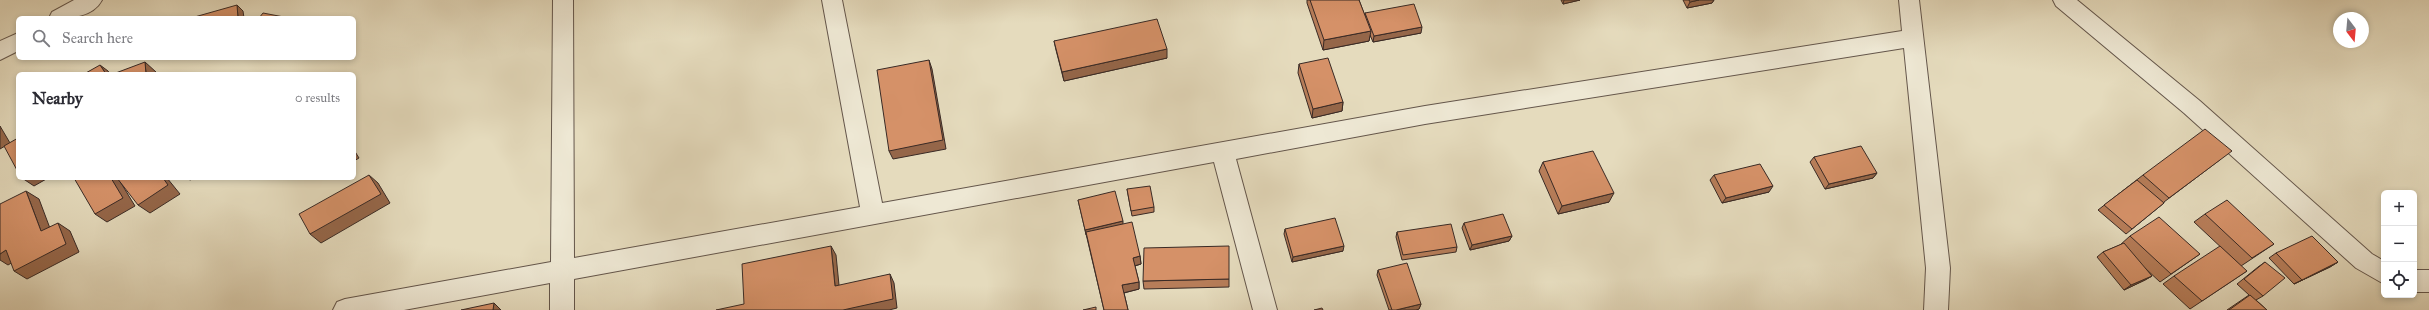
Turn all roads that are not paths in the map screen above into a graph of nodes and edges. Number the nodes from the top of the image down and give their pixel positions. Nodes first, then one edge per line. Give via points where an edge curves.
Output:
1 (92, 0) edge
2 (563, 0) edge
3 (832, 0) edge
4 (1909, 0) edge
5 (2063, 0) edge
6 (63, 16) edge
7 (1913, 38) junction
8 (16, 42) edge
9 (0, 51) edge
10 (1223, 153) junction
11 (873, 216) junction
12 (562, 271) junction
13 (2381, 272) edge
14 (2417, 281) edge
15 (2429, 281) edge
16 (345, 310) edge
17 (562, 310) edge
18 (1265, 310) edge
19 (1936, 310) edge

1 - 6 street
2 - 12 street
3 - 11 street
4 - 7 street
5 - 13 street via 2192,107 2364,260
7 - 10 street via 1425,115
7 - 19 street via 1938,268
8 - 9 street
10 - 11 street
10 - 18 street
11 - 12 street
12 - 16 street
12 - 17 street
14 - 15 street

